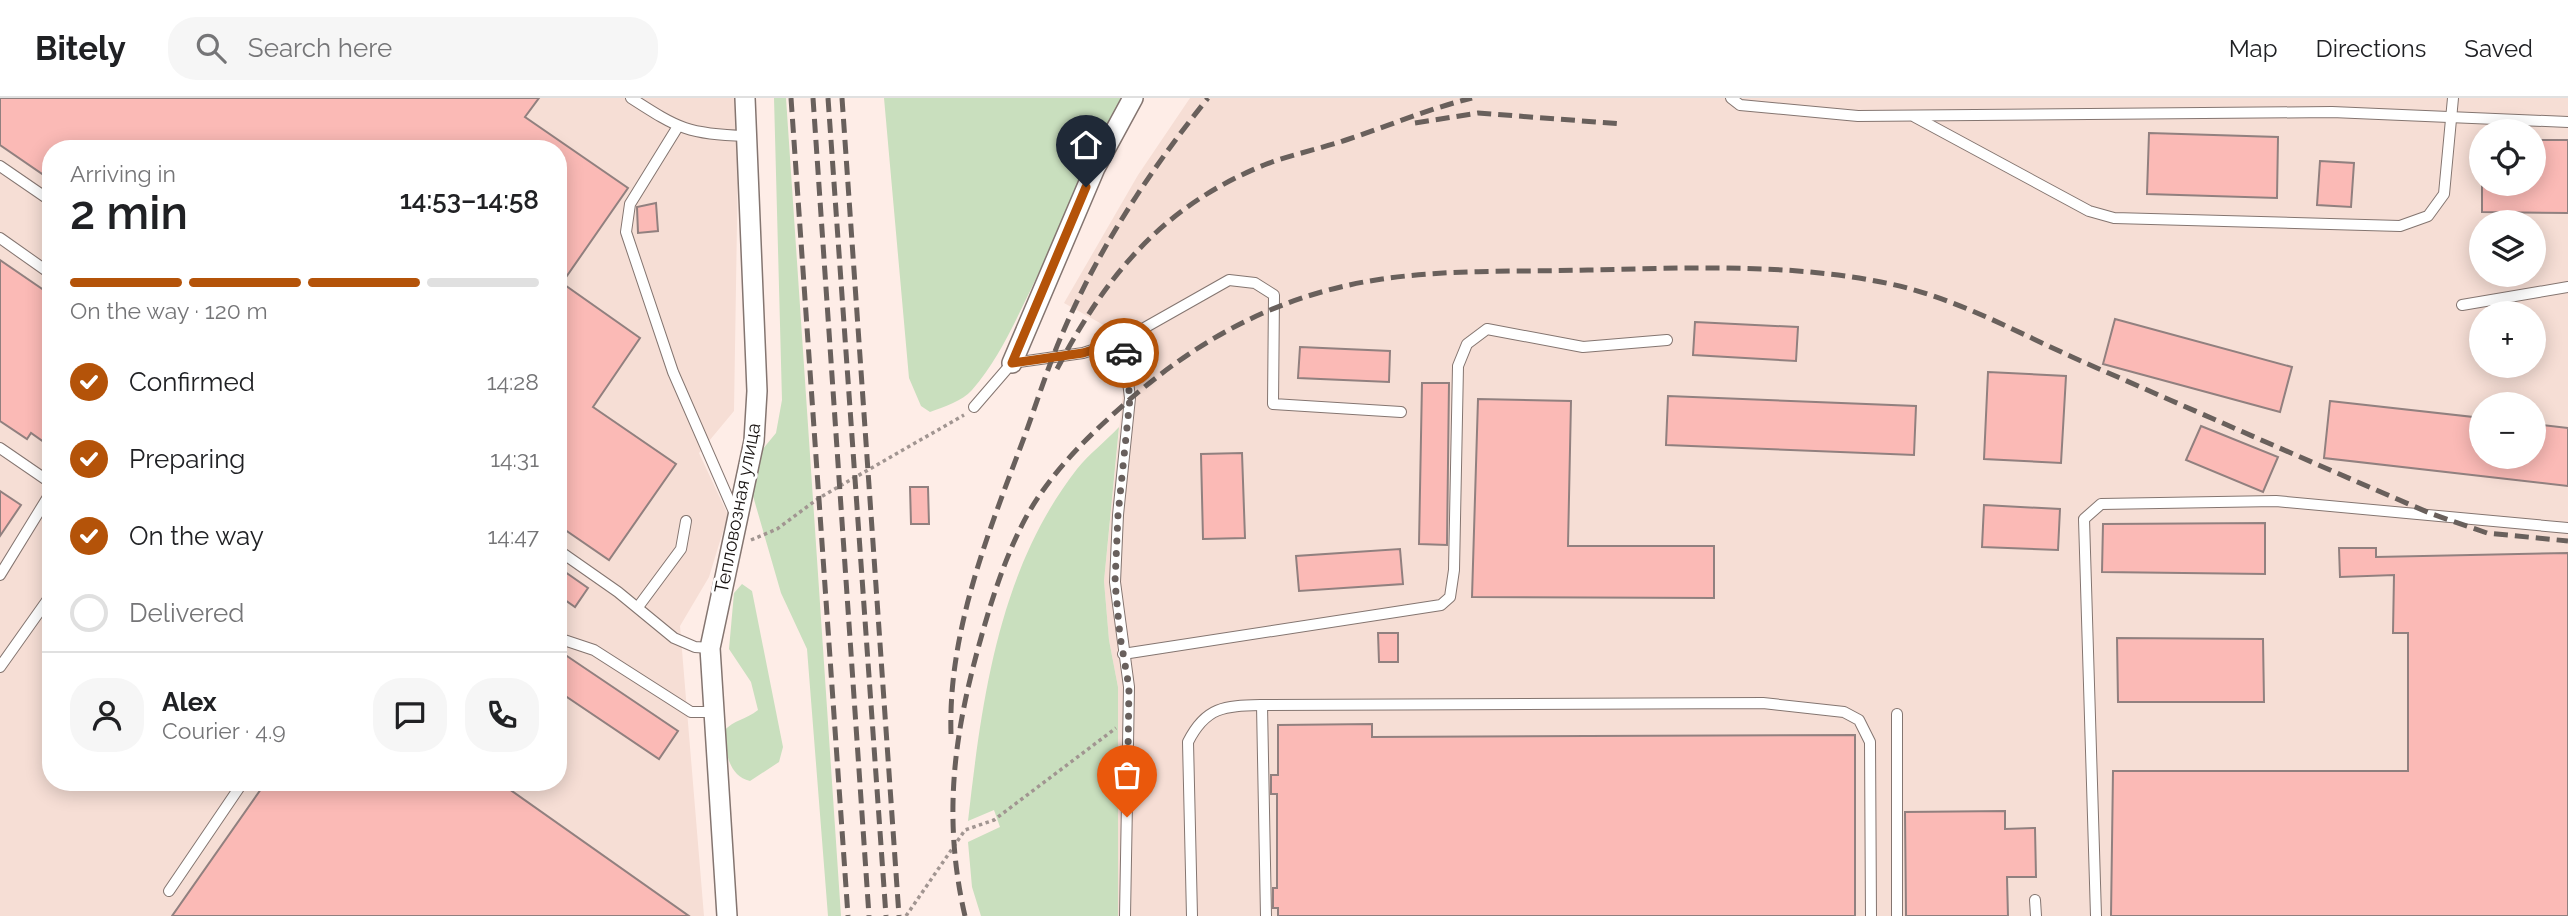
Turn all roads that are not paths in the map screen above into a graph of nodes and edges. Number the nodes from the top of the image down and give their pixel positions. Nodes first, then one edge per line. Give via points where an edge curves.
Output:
1 (631, 98) edge
2 (745, 98) edge
3 (1133, 98) edge
4 (1731, 98) edge
5 (2453, 98) edge
6 (1912, 115) junction
7 (2452, 117) junction
8 (2568, 122) edge
9 (677, 128) junction
10 (746, 136) junction
11 (0, 166) edge
12 (42, 195) edge
13 (0, 238) edge
14 (42, 268) edge
15 (2568, 287) edge
16 (2462, 304) dead end
17 (1123, 340) junction
18 (1667, 340) dead end
19 (1012, 363) junction
20 (974, 407) dead end
21 (1401, 412) dead end
22 (0, 448) edge
23 (42, 477) edge
24 (42, 507) edge
25 (737, 518) junction
26 (686, 521) dead end
27 (2568, 528) edge
28 (567, 556) edge
29 (0, 575) edge
30 (638, 607) junction
31 (42, 608) edge
32 (567, 641) edge
33 (710, 648) junction
34 (1123, 654) junction
35 (0, 667) edge
36 (1262, 705) junction
37 (712, 712) junction
38 (1897, 714) dead end
39 (237, 791) edge
40 (169, 891) dead end
41 (2035, 900) dead end
42 (727, 916) edge
43 (1125, 916) edge
44 (1192, 916) edge
45 (1266, 916) edge
46 (1871, 916) edge
47 (1897, 916) edge
48 (2036, 916) edge
49 (2096, 916) edge

1 - 9 lane
2 - 10 street, Тепловозная улица
3 - 19 street via 1095,167
4 - 6 lane via 1741,105 1858,116
5 - 7 lane
6 - 7 lane via 2332,112
6 - 7 lane via 2089,211 2114,218 2400,226 2428,216 2444,194
7 - 8 lane
9 - 10 lane via 705,135
9 - 25 lane via 630,204 626,232 673,372
10 - 25 street, Тепловозная улица via 757,391 754,440
11 - 12 lane
13 - 14 lane
15 - 16 lane
17 - 19 lane via 1083,353
17 - 21 lane via 1229,280 1255,283 1274,295 1273,404
17 - 34 lane via 1130,398 1115,582
18 - 34 lane via 1583,347 1487,329 1467,344 1458,366 1454,570 1450,597 1441,605
19 - 20 lane
22 - 23 lane
24 - 29 lane
25 - 33 street, Тепловозная улица
26 - 30 lane via 681,549
27 - 49 lane via 2276,501 2101,504 2090,511 2084,519
28 - 30 lane
30 - 33 lane via 684,644
31 - 35 lane
32 - 37 lane via 594,650 691,712
33 - 37 street, Тепловозная улица
34 - 43 lane via 1129,687
36 - 44 lane via 1227,707 1208,714 1188,742
36 - 45 lane
36 - 46 lane via 1737,703 1844,712 1858,720 1870,742
37 - 42 street, Тепловозная улица
38 - 47 lane
39 - 40 lane
41 - 48 lane

